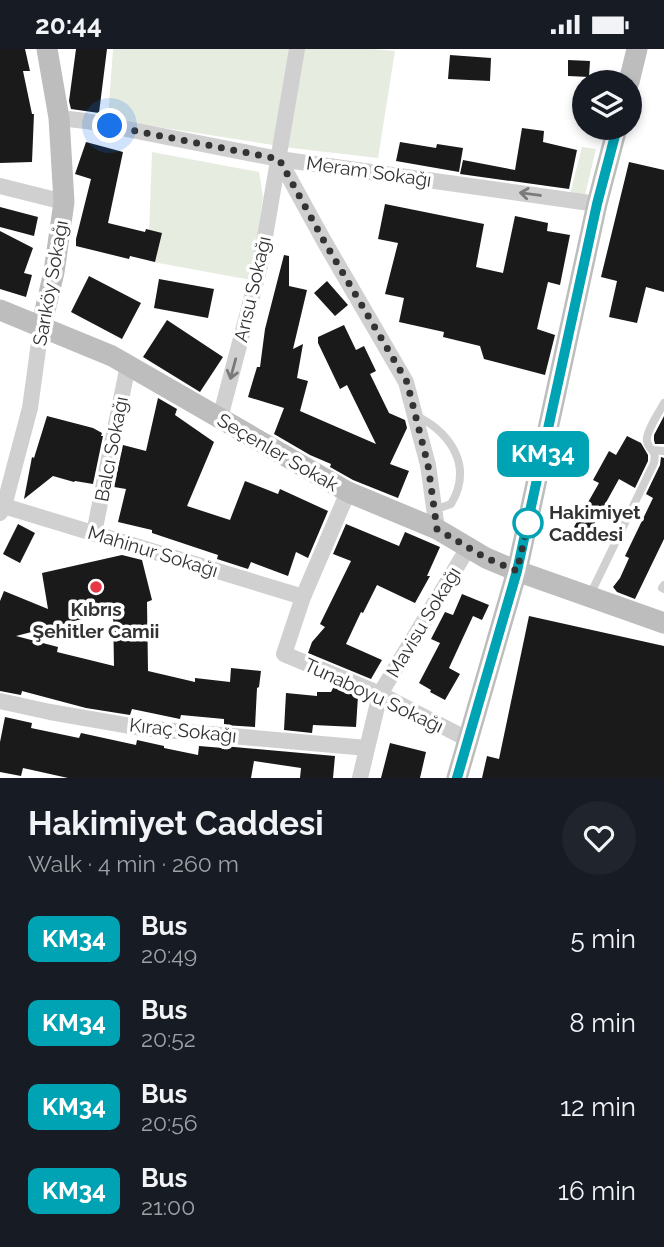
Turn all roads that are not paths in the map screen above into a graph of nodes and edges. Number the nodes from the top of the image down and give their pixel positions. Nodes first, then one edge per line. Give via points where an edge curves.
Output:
1 (47, 49) edge
2 (297, 49) edge
3 (632, 49) edge
4 (629, 70) edge
5 (59, 118) junction
6 (614, 140) edge
7 (279, 159) junction
8 (0, 186) edge
9 (64, 202) junction
10 (597, 204) junction
11 (0, 310) edge
12 (41, 328) junction
13 (128, 365) junction
14 (664, 403) edge
15 (415, 415) junction
16 (220, 418) junction
17 (653, 450) junction
18 (664, 451) edge
19 (6, 470) edge
20 (348, 492) junction
21 (2, 510) edge
22 (436, 520) junction
23 (94, 533) junction
24 (468, 548) junction
25 (517, 571) junction
26 (303, 597) junction
27 (589, 597) junction
28 (664, 623) edge
29 (380, 694) junction
30 (0, 701) edge
31 (469, 740) junction
32 (367, 747) junction
33 (360, 778) edge
34 (457, 778) edge

1 - 5 street, Sarıköy Sokağı
2 - 7 street, Arısu Sokağı
3 - 4 street
5 - 7 street, Meram Sokağı
5 - 9 street, Sarıköy Sokağı
6 - 10 street
10 -> 7 street, Meram Sokağı
7 - 15 street via 407,382
7 -> 16 street, Arısu Sokağı via 260,266
8 - 9 street
9 - 12 street, Sarıköy Sokağı
10 - 25 street
11 - 12 street, Seçenler Sokak
12 - 13 street, Seçenler Sokak
12 - 19 street, Sarıköy Sokağı via 30,408
13 - 16 street, Seçenler Sokak
13 - 23 street, Balcı Sokağı
14 - 17 lane via 647,436
15 - 22 street
15 - 22 lane via 447,439 458,457 459,486
16 - 20 street, Seçenler Sokak
17 - 18 lane
17 - 27 lane via 654,463
19 - 21 street, Sarıköy Sokağı
20 - 22 street, Seçenler Sokak
20 - 26 street, Tunaboyu Sokağı
21 - 23 street, Mahinur Sokağı
22 - 24 street, Seçenler Sokak
23 - 26 street, Mahinur Sokağı
24 - 25 street, Seçenler Sokak
24 - 29 street, Mavisu Sokağı
25 - 27 street, Seçenler Sokak
25 - 31 street
26 - 29 street, Tunaboyu Sokağı via 284,654
27 - 28 street, Seçenler Sokak
29 - 31 street, Tunaboyu Sokağı
29 - 32 street, Mavisu Sokağı
30 - 32 street, Kıraç Sokağı via 142,728
31 - 34 street
32 - 33 street, Mavisu Sokağı

